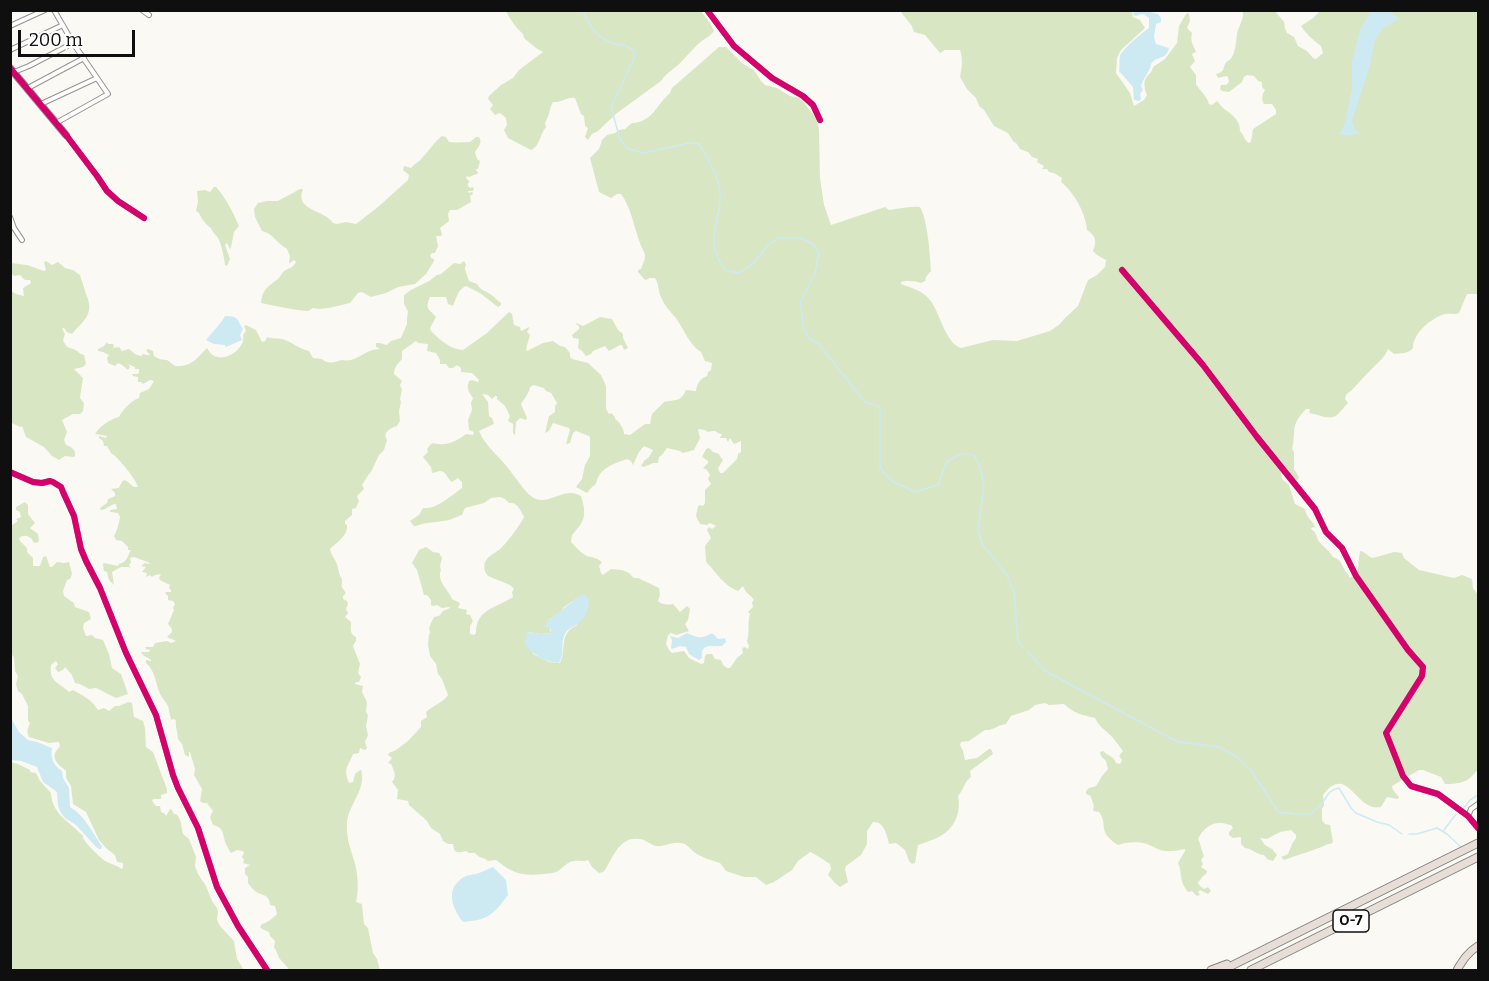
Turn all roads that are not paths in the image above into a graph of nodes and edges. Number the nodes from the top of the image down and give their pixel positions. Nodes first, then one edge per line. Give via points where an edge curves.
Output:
1 (45, 10) edge
2 (54, 10) edge
3 (142, 10) edge
4 (707, 10) edge
5 (149, 15) dead end
6 (63, 25) junction
7 (10, 26) edge
8 (73, 43) junction
9 (10, 50) edge
10 (84, 58) junction
11 (12, 70) edge
12 (97, 78) junction
13 (28, 88) junction
14 (41, 104) junction
15 (820, 120) dead end
16 (56, 123) junction
17 (66, 135) joint
18 (10, 217) edge
19 (144, 218) dead end
20 (22, 240) dead end
21 (1122, 270) dead end
22 (10, 472) edge
23 (1479, 804) edge
24 (1468, 816) junction
25 (1479, 828) edge
26 (1479, 843) edge
27 (1479, 857) edge
28 (1479, 946) edge
29 (1269, 948) junction
30 (1284, 954) junction
31 (267, 970) edge
32 (1211, 970) edge
33 (1223, 970) edge
34 (1251, 970) edge
35 (1262, 970) edge
36 (1457, 970) edge

1 - 7 street
2 - 6 street
3 - 5 street
4 - 15 street via 734,46 772,78 803,96
6 - 8 street
6 - 9 street
8 - 10 street
8 - 11 street via 29,66
10 - 12 street
10 - 13 street
11 - 13 street
12 - 14 street
12 - 16 street via 108,94
13 - 14 street
14 - 16 street
16 - 17 street
17 - 19 street via 106,191
18 - 20 street
21 - 24 street via 1203,365 1315,509 1356,576 1423,667 1422,676 1386,733 1411,786 1438,794
22 - 31 street via 61,487 74,516 81,549 156,715 173,775 198,828 217,887
23 - 24 street
24 - 25 street
26 - 29 highway, O-7
27 - 30 highway, O-7
28 - 36 highway via 1470,951
29 - 32 highway
29 - 33 highway, O-7
30 - 34 highway, O-7
30 - 35 highway

